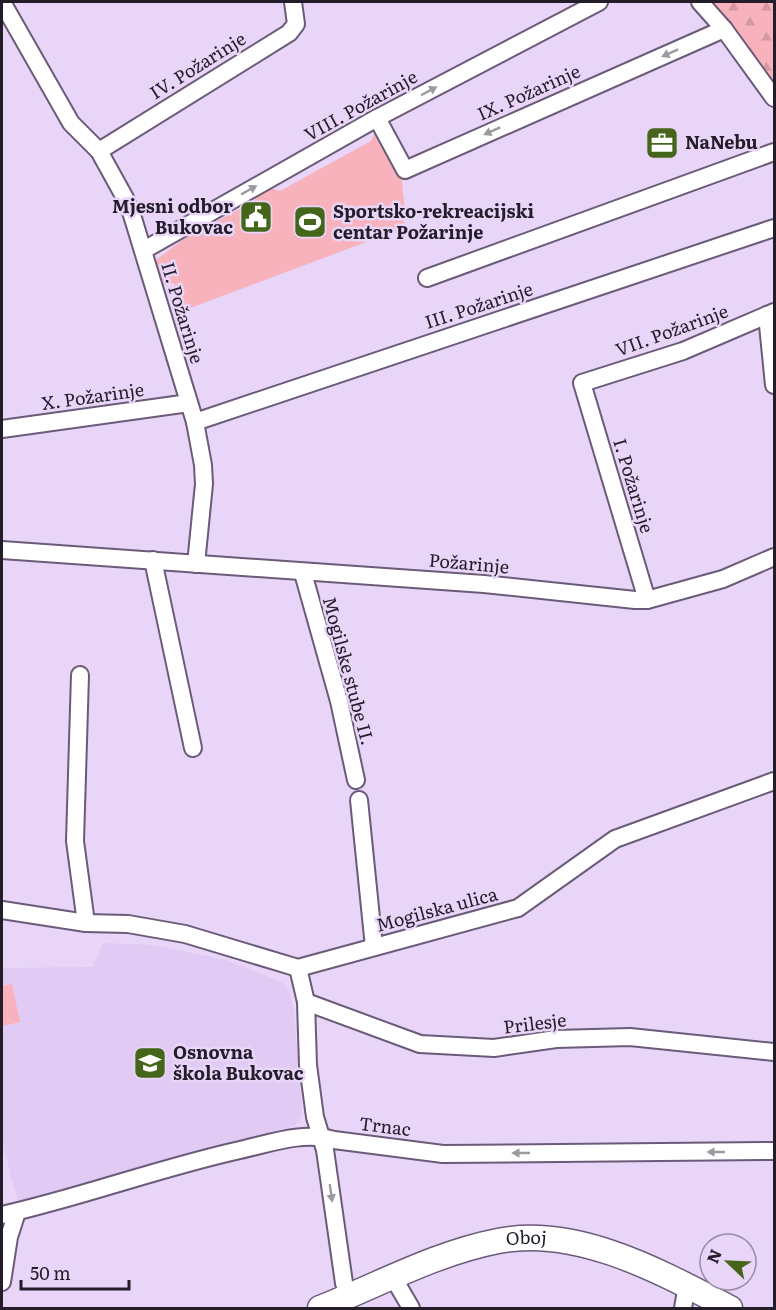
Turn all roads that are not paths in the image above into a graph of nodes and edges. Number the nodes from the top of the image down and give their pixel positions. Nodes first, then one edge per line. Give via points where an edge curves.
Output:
1 (2, 2) edge
2 (293, 2) edge
3 (599, 2) edge
4 (700, 2) edge
5 (724, 29) junction
6 (774, 98) edge
7 (377, 118) junction
8 (99, 151) junction
9 (774, 152) edge
10 (774, 228) edge
11 (144, 250) junction
12 (427, 278) dead end
13 (771, 314) edge
14 (582, 383) joint
15 (774, 385) edge
16 (189, 403) junction
17 (195, 422) junction
18 (2, 429) edge
19 (2, 550) edge
20 (774, 557) edge
21 (153, 560) junction
22 (196, 564) junction
23 (303, 573) junction
24 (647, 600) junction
25 (80, 675) dead end
26 (193, 748) dead end
27 (356, 780) dead end
28 (774, 781) edge
29 (359, 800) dead end
30 (2, 910) edge
31 (86, 923) junction
32 (374, 947) junction
33 (298, 968) junction
34 (306, 1002) junction
35 (774, 1052) edge
36 (319, 1136) junction
37 (774, 1151) edge
38 (9, 1213) edge
39 (393, 1277) junction
40 (2, 1282) edge
41 (349, 1297) junction
42 (685, 1297) edge
43 (320, 1308) edge
44 (411, 1308) edge
45 (730, 1308) edge

1 - 8 street, II. Požarinje via 70,123
2 - 8 street, IV. Požarinje via 296,24 289,33
7 -> 3 street, VIII. Požarinje
4 - 5 street
5 - 6 street
5 -> 7 street, IX. Požarinje via 405,170
11 -> 7 street, VIII. Požarinje
8 - 11 street, II. Požarinje via 125,198
9 - 12 street
10 - 17 street, III. Požarinje
11 - 16 street, II. Požarinje
13 - 14 street, VII. Požarinje via 682,351
13 - 15 street
14 - 24 street, I. Požarinje
16 - 17 street, II. Požarinje
16 - 18 street, X. Požarinje
17 - 22 street, II. Požarinje via 204,484
19 - 21 street, Požarinje
20 - 24 street, Požarinje via 723,579
21 - 22 street, Požarinje
21 - 26 street
22 - 23 street, Požarinje
23 - 24 street, Požarinje via 484,584
23 - 27 street, Mogilske stube II. via 339,701
25 - 31 street via 75,841
28 - 32 street, Mogilska ulica via 615,839 518,908
29 - 32 street
30 - 31 street
31 - 33 street via 128,924 185,934
32 - 33 street, Mogilska ulica
33 - 34 street
34 - 35 street, Prilesje via 420,1044 494,1048 556,1039 630,1037
34 - 36 street via 308,1065
37 -> 36 street, Trnac via 444,1154
36 - 38 street, Trnac via 299,1136 191,1161
36 -> 41 street via 325,1150
38 - 40 street
39 - 41 street, Oboj
39 - 42 street, Oboj via 492,1242 551,1238 616,1254
39 - 44 street
41 - 43 street, Oboj
42 - 45 street, Oboj

